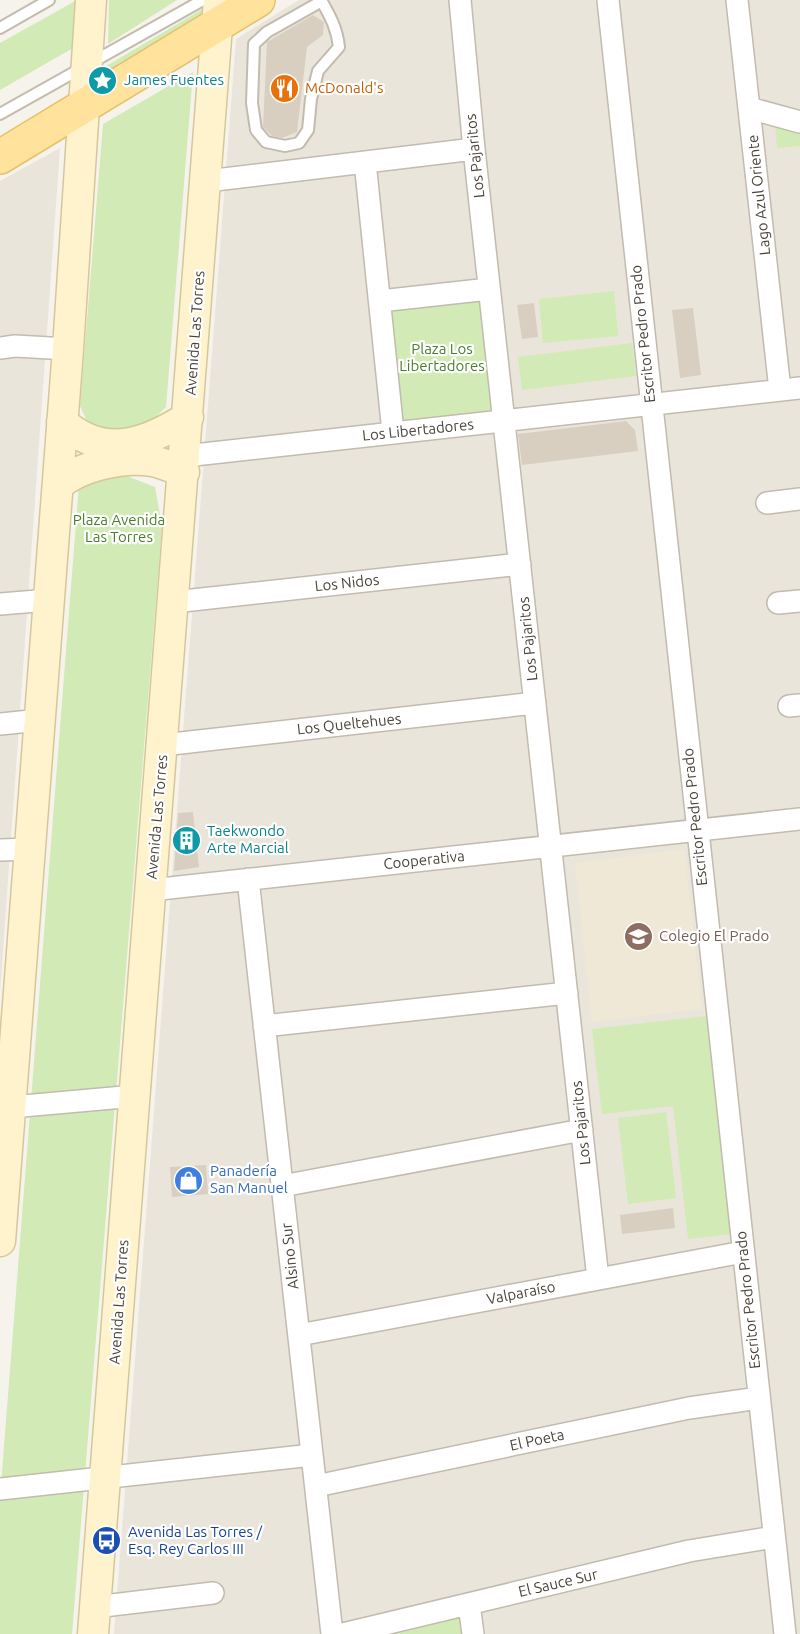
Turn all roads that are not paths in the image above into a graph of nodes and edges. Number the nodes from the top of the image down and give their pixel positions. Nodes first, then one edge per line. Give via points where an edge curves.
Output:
1 (49, 0) edge
2 (91, 0) edge
3 (258, 0) edge
4 (460, 0) edge
5 (608, 0) edge
6 (737, 0) edge
7 (321, 1) edge
8 (213, 8) edge
9 (0, 28) edge
10 (87, 67) junction
11 (749, 108) junction
12 (84, 109) junction
13 (0, 114) edge
14 (800, 122) edge
15 (474, 149) junction
16 (0, 158) edge
17 (365, 162) junction
18 (207, 181) junction
19 (489, 289) junction
20 (380, 301) junction
21 (0, 348) edge
22 (69, 349) junction
23 (790, 389) edge
24 (650, 405) junction
25 (188, 417) junction
26 (504, 420) junction
27 (62, 422) junction
28 (393, 432) junction
29 (185, 464) junction
30 (58, 485) junction
31 (800, 499) edge
32 (767, 503) dead end
33 (519, 564) junction
34 (49, 600) junction
35 (800, 601) edge
36 (174, 602) junction
37 (778, 603) dead end
38 (0, 604) edge
39 (535, 703) junction
40 (40, 720) junction
41 (0, 724) edge
42 (163, 745) junction
43 (800, 819) edge
44 (697, 830) junction
45 (551, 846) junction
46 (30, 849) junction
47 (0, 850) edge
48 (248, 879) junction
49 (151, 890) junction
50 (10, 982) edge
51 (567, 993) junction
52 (264, 1026) junction
53 (135, 1096) junction
54 (5, 1108) edge
55 (582, 1130) junction
56 (282, 1186) junction
57 (0, 1233) edge
58 (0, 1241) edge
59 (743, 1252) junction
60 (598, 1279) junction
61 (299, 1335) junction
62 (759, 1398) junction
63 (312, 1455) junction
64 (105, 1478) junction
65 (316, 1486) junction
66 (0, 1489) edge
67 (774, 1536) junction
68 (213, 1593) dead end
69 (469, 1604) junction
70 (94, 1620) edge
71 (332, 1634) edge
72 (344, 1634) edge
73 (473, 1634) edge
74 (785, 1634) edge

1 - 9 lane
2 - 10 street
3 - 8 main road
4 - 15 street, Los Pajaritos
5 - 24 street, Escritor Pedro Prado
6 - 11 street, Lago Azul Oriente
7 - 7 lane via 337,28 339,47 318,71 310,99 308,130 299,143 285,146 266,142 254,121 254,44 267,32
8 - 10 lane
8 - 12 main road
8 - 18 street, Avenida Las Torres
10 - 12 street
10 - 13 lane
11 - 14 street
11 - 23 street, Lago Azul Oriente
12 - 16 main road
12 - 22 street
15 - 17 street
15 - 19 street, Los Pajaritos
17 - 18 street
17 - 20 street
18 - 25 street, Avenida Las Torres
19 - 20 street
19 - 26 street, Los Pajaritos
20 - 28 street
21 - 22 street
22 - 27 street
23 - 24 street, Los Libertadores
24 - 26 street, Los Libertadores
24 - 44 street, Escritor Pedro Prado
25 - 27 street via 153,437 122,444 84,438
25 - 29 street, Avenida Las Torres
26 - 28 street, Los Libertadores
26 - 33 street, Los Pajaritos
27 - 30 street
28 - 29 street, Los Libertadores
29 - 30 street via 128,461 79,471
29 - 36 street, Avenida Las Torres
30 - 34 street
31 - 32 street
33 - 36 street, Los Nidos
33 - 39 street, Los Pajaritos
34 - 38 street
34 - 40 street
35 - 37 street
36 - 42 street, Avenida Las Torres
39 - 42 street, Los Queltehues
39 - 45 street, Los Pajaritos
40 - 41 street
40 - 46 street
42 - 49 street, Avenida Las Torres
43 - 44 street, Cooperativa
44 - 45 street, Cooperativa
44 - 59 street, Escritor Pedro Prado
45 - 48 street, Cooperativa
45 - 51 street, Los Pajaritos
46 - 47 street
46 - 50 street
48 - 49 street, Cooperativa
48 - 52 street, Alsino Sur
49 - 53 street, Avenida Las Torres
50 - 54 street
51 - 52 street
51 - 55 street, Los Pajaritos
52 - 56 street, Alsino Sur
53 - 54 street
53 - 64 street, Avenida Las Torres
54 - 57 street
55 - 56 street
55 - 60 street, Los Pajaritos
56 - 61 street, Alsino Sur
57 - 58 street
59 - 60 street, Valparaíso
59 - 62 street, Escritor Pedro Prado
60 - 61 street, Valparaíso
61 - 63 street, Alsino Sur
62 - 65 street, El Poeta via 689,1408
62 - 67 street, Escritor Pedro Prado
63 - 64 street
63 - 65 street, Alsino Sur
64 - 66 street
64 - 70 street, Avenida Las Torres
65 - 71 street, Alsino Sur
67 - 69 street, El Sauce Sur via 690,1551
67 - 74 street, Escritor Pedro Prado
68 - 70 street
69 - 72 street, El Sauce Sur
69 - 73 street

